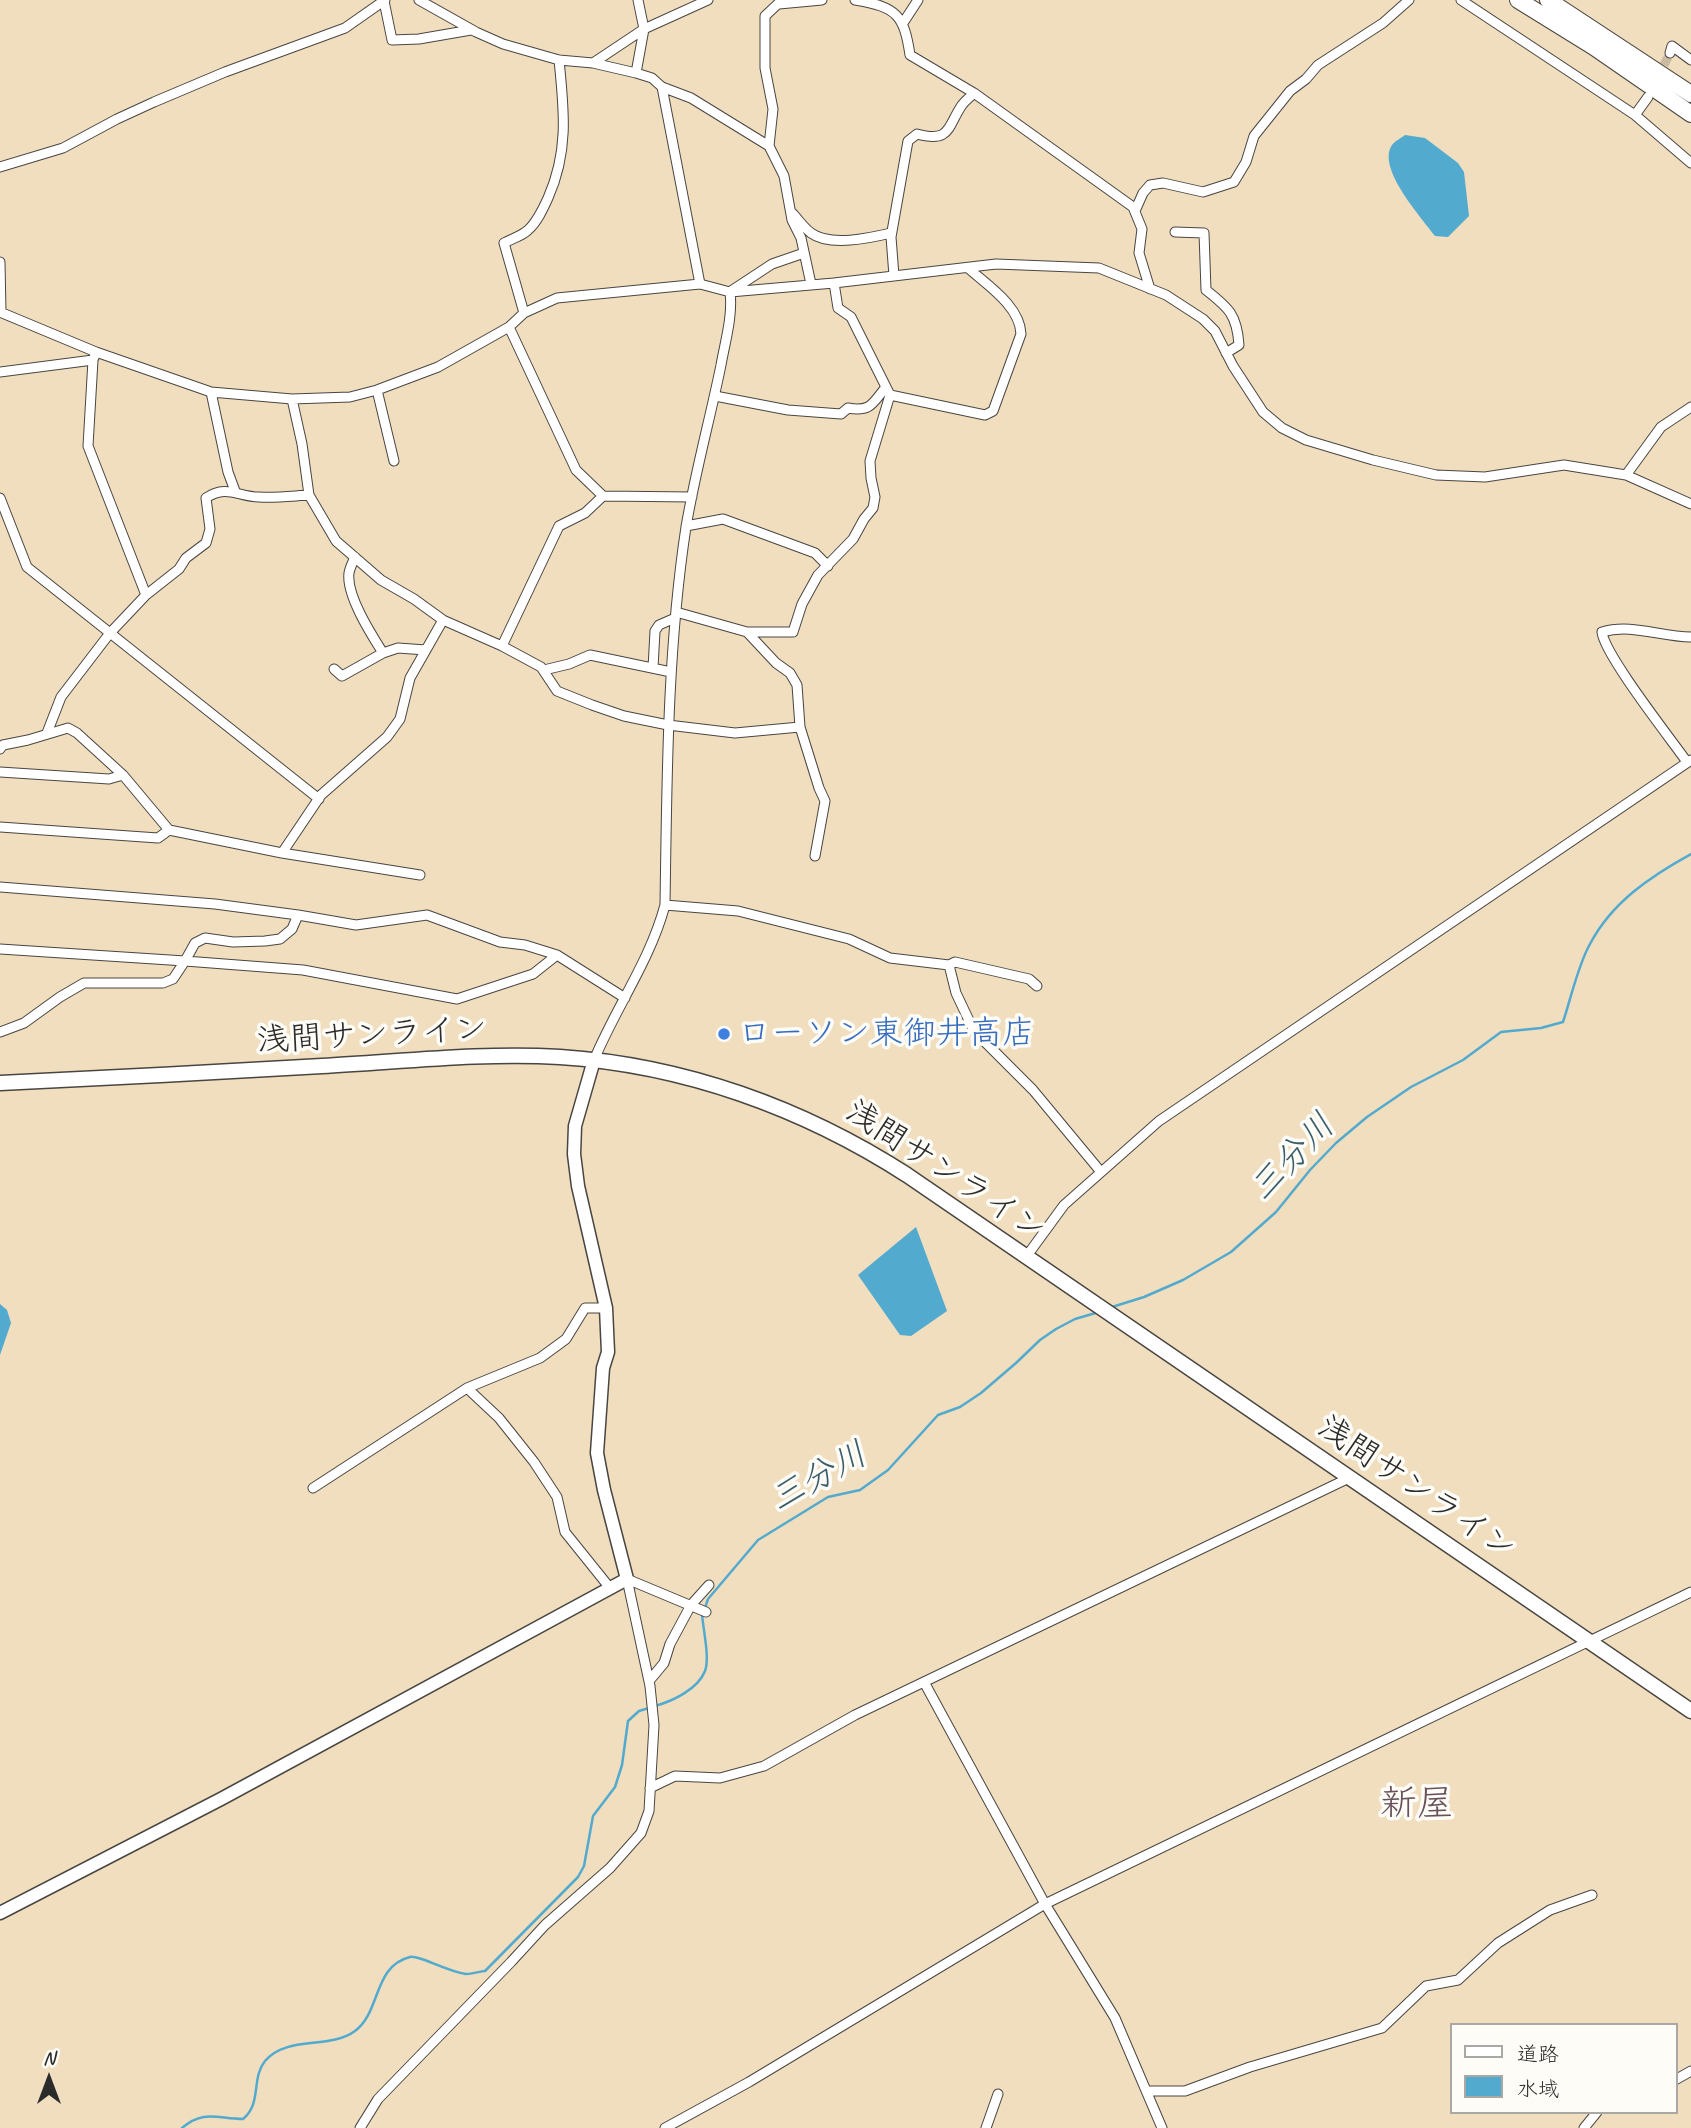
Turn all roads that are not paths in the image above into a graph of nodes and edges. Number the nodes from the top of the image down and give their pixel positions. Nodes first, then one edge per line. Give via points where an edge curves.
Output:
1 (384, 0) edge
2 (419, 0) edge
3 (638, 0) edge
4 (708, 0) edge
5 (822, 0) edge
6 (855, 0) edge
7 (918, 0) edge
8 (1409, 0) edge
9 (1461, 0) edge
10 (1518, 0) edge
11 (1548, 0) edge
12 (780, 2) edge
13 (903, 23) junction
14 (645, 29) junction
15 (471, 30) junction
16 (1671, 53) dead end
17 (559, 60) junction
18 (1691, 60) edge
19 (593, 63) junction
20 (636, 73) junction
21 (662, 87) junction
22 (974, 93) junction
23 (1691, 94) edge
24 (1648, 97) dead end
25 (1691, 114) edge
26 (1635, 115) junction
27 (769, 146) junction
28 (1691, 163) edge
29 (0, 167) edge
30 (790, 211) junction
31 (1135, 211) junction
32 (1175, 232) dead end
33 (891, 233) junction
34 (804, 253) junction
35 (0, 262) edge
36 (968, 268) junction
37 (894, 276) junction
38 (834, 283) junction
39 (701, 284) junction
40 (811, 284) junction
41 (1150, 289) junction
42 (730, 292) junction
43 (0, 312) edge
44 (524, 313) junction
45 (509, 327) junction
46 (1226, 354) junction
47 (94, 356) junction
48 (0, 372) edge
49 (377, 390) junction
50 (888, 391) junction
51 (212, 392) junction
52 (715, 396) junction
53 (292, 399) junction
54 (1691, 407) edge
55 (394, 461) dead end
56 (1626, 475) junction
57 (235, 491) junction
58 (309, 495) junction
59 (603, 496) junction
60 (692, 497) junction
61 (0, 498) edge
62 (1691, 504) edge
63 (686, 526) junction
64 (355, 557) junction
65 (828, 566) junction
66 (145, 595) junction
67 (676, 615) junction
68 (443, 620) junction
69 (747, 632) junction
70 (110, 633) junction
71 (1691, 637) edge
72 (502, 646) junction
73 (426, 650) junction
74 (383, 653) junction
75 (653, 668) junction
76 (334, 669) dead end
77 (544, 670) junction
78 (671, 672) junction
79 (667, 725) junction
80 (800, 727) junction
81 (47, 733) junction
82 (0, 749) edge
83 (1689, 761) edge
84 (0, 772) edge
85 (123, 775) junction
86 (319, 799) junction
87 (0, 827) edge
88 (169, 830) junction
89 (282, 853) junction
90 (815, 856) dead end
91 (419, 874) dead end
92 (0, 887) edge
93 (665, 905) junction
94 (298, 915) junction
95 (0, 948) edge
96 (557, 955) junction
97 (185, 961) junction
98 (949, 965) junction
99 (1037, 986) dead end
100 (625, 998) junction
101 (0, 1032) edge
102 (594, 1060) junction
103 (0, 1083) edge
104 (1101, 1172) junction
105 (1026, 1257) junction
106 (606, 1308) junction
107 (467, 1388) junction
108 (1349, 1478) junction
109 (313, 1488) dead end
110 (627, 1579) junction
111 (709, 1585) dead end
112 (610, 1588) junction
113 (1691, 1592) edge
114 (691, 1605) junction
115 (706, 1612) dead end
116 (1590, 1642) junction
117 (649, 1681) junction
118 (924, 1682) junction
119 (1691, 1712) edge
120 (650, 1788) junction
121 (1592, 1895) dead end
122 (1045, 1903) junction
123 (0, 1913) edge
124 (998, 2094) dead end
125 (1146, 2094) junction
126 (1595, 2114) edge
127 (360, 2128) edge
128 (664, 2128) edge
129 (986, 2128) edge
130 (1162, 2128) edge
131 (1584, 2128) edge

1 - 15 street via 392,40
1 - 29 street via 345,28 154,102 63,148
2 - 15 street
3 - 14 street
4 - 14 street
5 - 12 street
6 - 13 street via 886,8
7 - 13 street
8 - 31 street via 1383,23 1318,65 1290,91 1254,136 1234,183 1203,192 1163,183 1150,185
9 - 26 street
10 - 25 highway
11 - 23 highway
12 - 27 street via 765,16 765,68 773,109
13 - 22 street via 910,55
14 - 19 street
14 - 20 street
15 - 17 street
16 - 18 street via 1672,46
17 - 19 street
17 - 44 street via 565,120 555,182 528,230 504,243
19 - 20 street
20 - 21 street
21 - 27 street via 691,98
21 - 39 street
22 - 31 street
22 - 33 street via 941,137 917,134 908,141
24 - 26 street
26 - 28 street
27 - 30 street via 784,176
30 - 33 street via 812,234 828,240
30 - 34 street
31 - 41 street via 1142,229 1139,253
32 - 46 street via 1204,233 1206,290 1228,308 1238,328 1239,345
33 - 37 street
34 - 40 street
34 - 42 street via 772,264
35 - 43 street
36 - 37 street
36 - 41 street via 996,264 1099,268
36 - 50 street via 1013,310 1020,326 993,411 985,415
37 - 38 street
38 - 40 street
38 - 50 street via 838,308 851,317
39 - 42 street
39 - 44 street via 557,298
40 - 42 street
41 - 46 street via 1203,319
42 - 52 street via 732,303
43 - 47 street
44 - 45 street
45 - 49 street via 438,367
45 - 59 street via 576,470
46 - 56 street via 1263,412 1294,434 1339,450 1436,475 1485,477 1564,465
47 - 48 street
47 - 51 street
47 - 66 street via 88,446
49 - 53 street via 350,397
49 - 55 street
50 - 52 street via 862,411 848,408 841,414 788,410
50 - 65 street via 870,460 873,508
51 - 53 street
51 - 57 street
52 - 60 street
53 - 58 street
54 - 56 street via 1661,427
56 - 62 street
57 - 58 street via 257,497
57 - 66 street via 206,498 210,529 206,543
58 - 64 street via 336,541
59 - 60 street
59 - 72 street via 585,513 559,526
60 - 63 street
61 - 70 street via 27,567
63 - 65 street via 723,519 815,553
63 - 67 street
64 - 68 street via 380,580
64 - 74 street via 349,582 366,626
65 - 69 street via 802,604 793,632
66 - 70 street
67 - 69 street
67 - 75 street via 655,631
67 - 78 street
68 - 72 street
68 - 73 street
69 - 80 street via 797,685
70 - 81 street via 61,697
70 - 86 street
71 - 83 street via 1616,627 1602,632 1615,660
72 - 77 street
73 - 74 street via 398,648
73 - 86 street via 410,678 400,719 387,737
74 - 76 street via 347,675
75 - 77 street via 590,655
75 - 78 street
77 - 79 street via 557,691 624,716
78 - 79 street
79 - 80 street via 735,733
79 - 93 street
80 - 90 street via 825,801
81 - 82 street
81 - 85 street via 68,728
83 - 104 street via 1159,1121
84 - 85 street via 109,779
85 - 88 street
86 - 89 street
87 - 88 street via 158,838
88 - 89 street
89 - 91 street
92 - 94 street
93 - 98 street via 750,913 849,939 890,958
93 - 100 street via 646,960
94 - 96 street via 356,925 427,915 500,942
94 - 97 street via 292,929 280,939 233,942 205,938 195,943
95 - 97 street
96 - 97 street via 533,974 457,999 303,970
96 - 100 street
97 - 101 street via 173,979 163,983 84,983 24,1023
98 - 99 street via 955,962 1001,972 1029,979
98 - 104 street via 974,1031 1033,1090
100 - 102 street
102 - 103 main road, 浅間サンライン via 483,1058
102 - 105 main road, 浅間サンライン via 721,1086 808,1120 889,1163
102 - 106 street via 575,1126 574,1154
104 - 105 street via 1065,1205
105 - 108 main road, 浅間サンライン
106 - 107 street via 585,1308 566,1339 540,1358
106 - 110 street via 608,1352 597,1453
107 - 109 street
107 - 112 street via 499,1418 534,1462 557,1496 565,1532
108 - 116 main road, 浅間サンライン
108 - 118 street
110 - 112 street
110 - 114 street
110 - 117 street
111 - 114 street
112 - 123 street
113 - 116 street
114 - 115 street
114 - 117 street via 664,1663
116 - 119 main road, 浅間サンライン
116 - 122 street
117 - 120 street via 654,1725
118 - 120 street via 764,1766 720,1778 676,1776
118 - 122 street
120 - 127 street via 649,1811 631,1846 545,1925 378,2099
121 - 125 street via 1550,1910 1498,1942 1458,1980 1426,1986 1382,2028 1185,2091
122 - 125 street via 1115,2018
122 - 128 street
124 - 129 street
125 - 130 street
126 - 131 street

